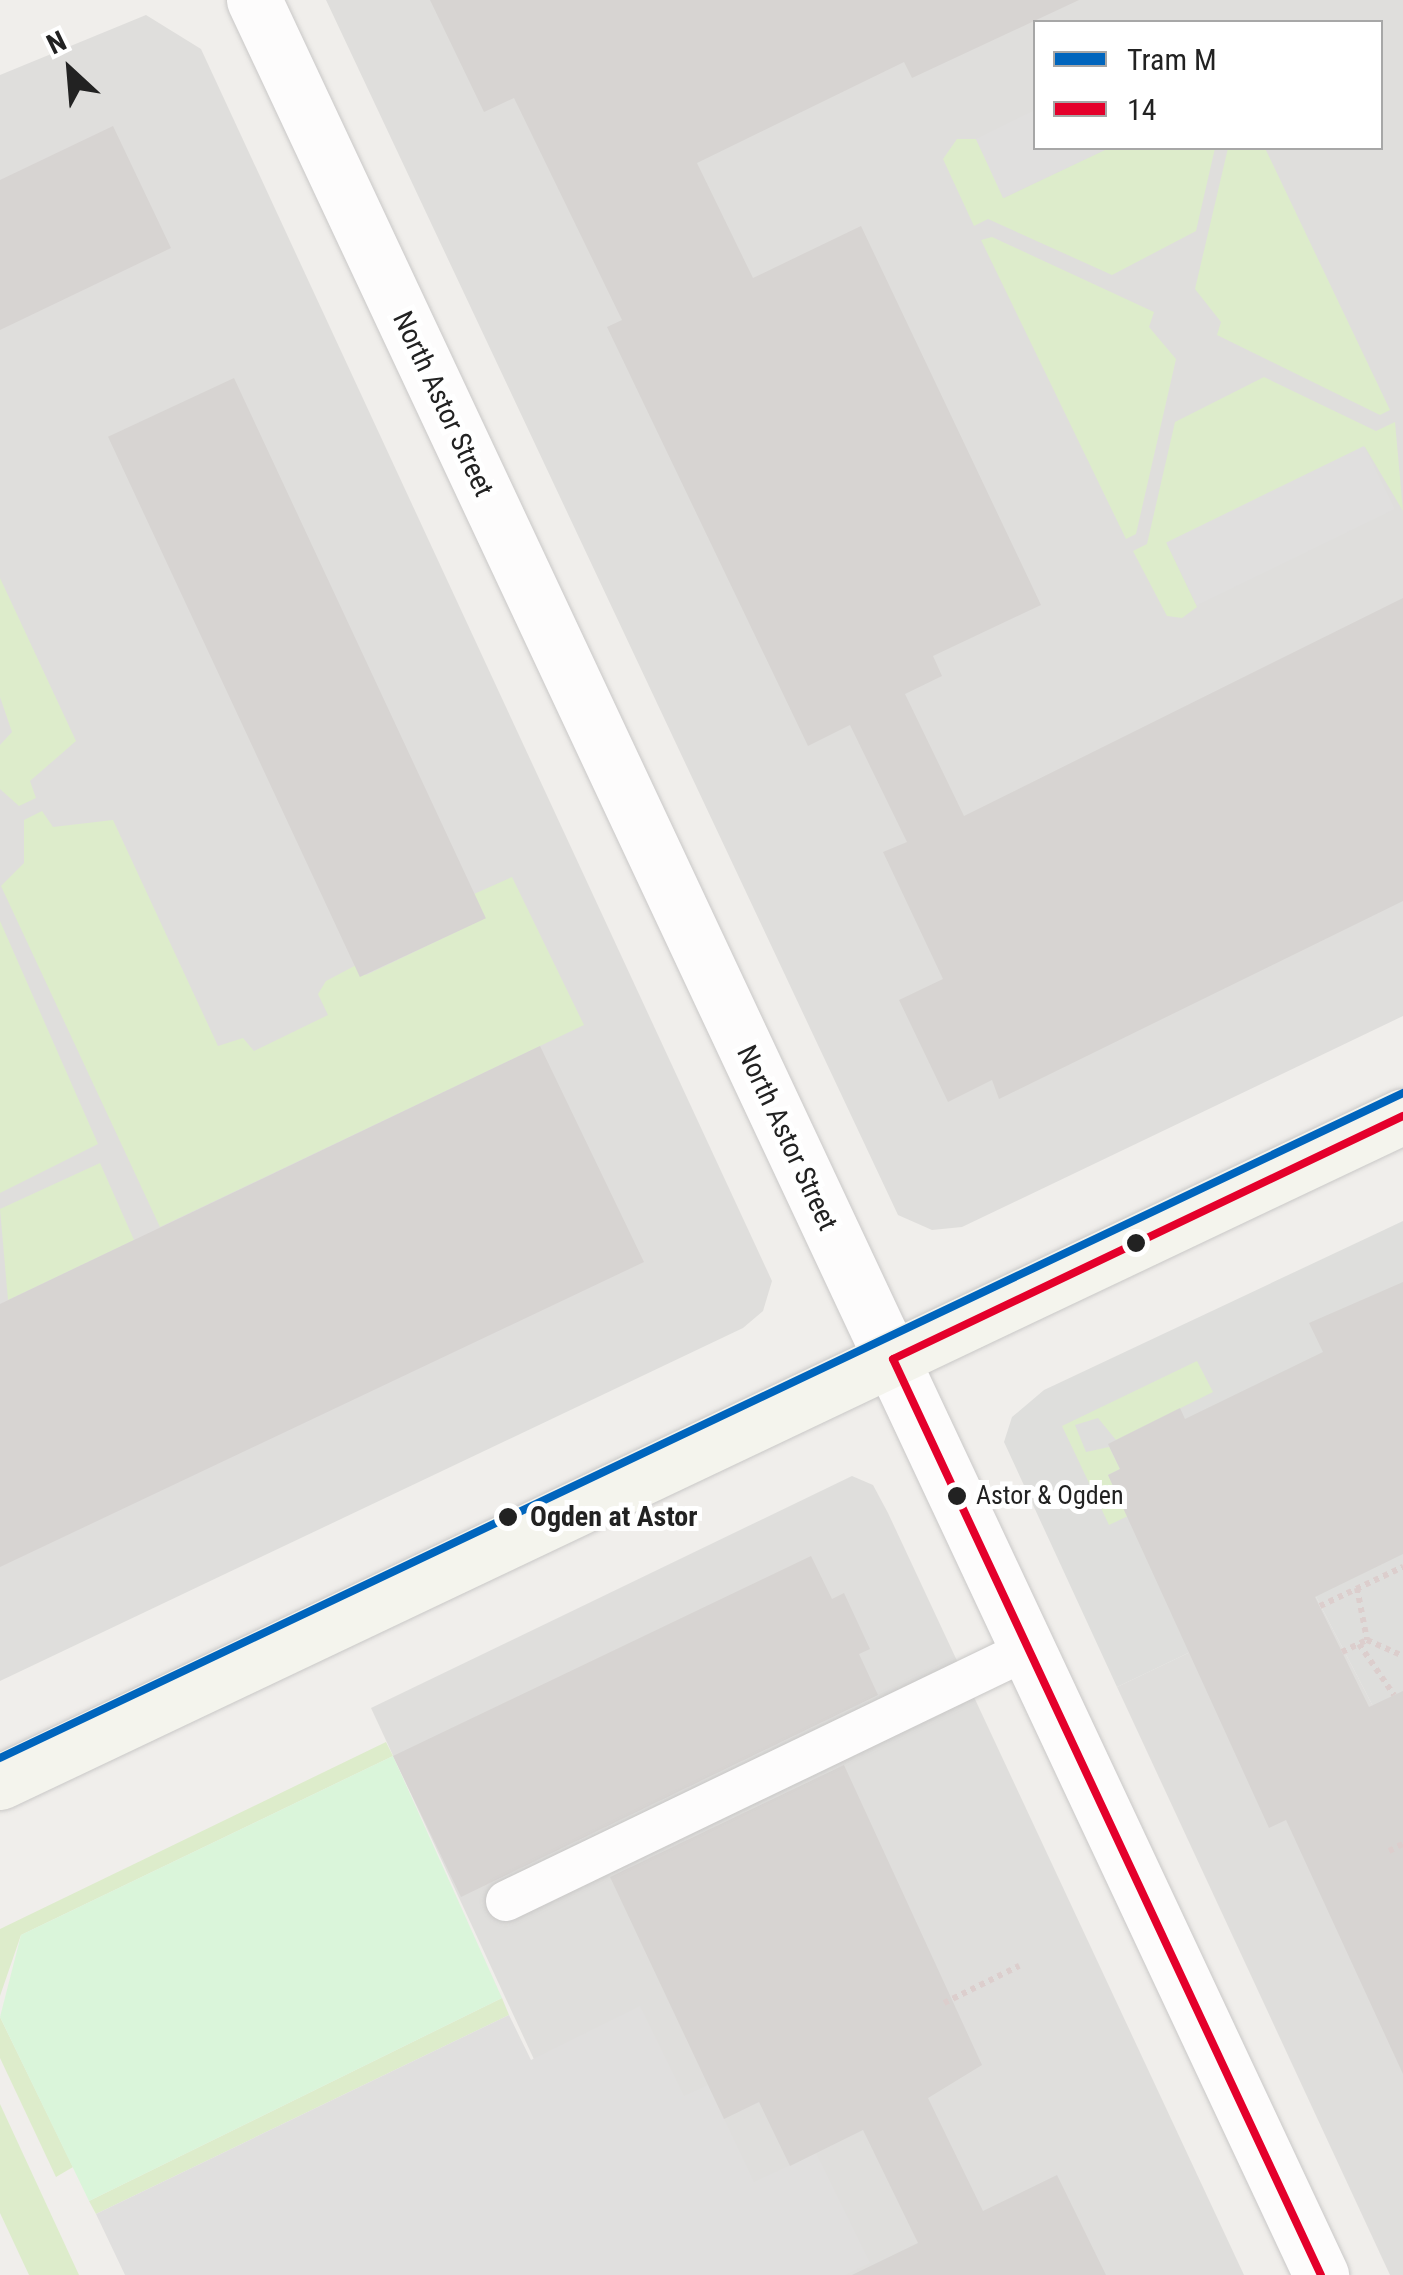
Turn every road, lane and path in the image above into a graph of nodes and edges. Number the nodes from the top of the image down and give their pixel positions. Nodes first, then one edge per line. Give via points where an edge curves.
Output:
1 (254, 0) edge
2 (1403, 1116) edge
3 (893, 1359) junction
4 (1403, 1567) edge
5 (1357, 1588) junction
6 (1320, 1606) dead end
7 (1363, 1642) junction
8 (1029, 1649) junction
9 (1342, 1652) dead end
10 (1403, 1656) edge
11 (1394, 1695) dead end
12 (0, 1782) edge
13 (1403, 1844) edge
14 (1389, 1851) dead end
15 (506, 1901) dead end
16 (1019, 1966) dead end
17 (944, 2003) dead end
18 (1321, 2275) edge

1 - 3 street, North Astor Street
2 - 3 street
3 - 8 street, North Astor Street
3 - 12 street
4 - 5 path
5 - 6 path
5 - 7 path
7 - 9 path
7 - 10 path
7 - 11 path
8 - 15 lane
8 - 18 street, North Astor Street
13 - 14 path
16 - 17 path

